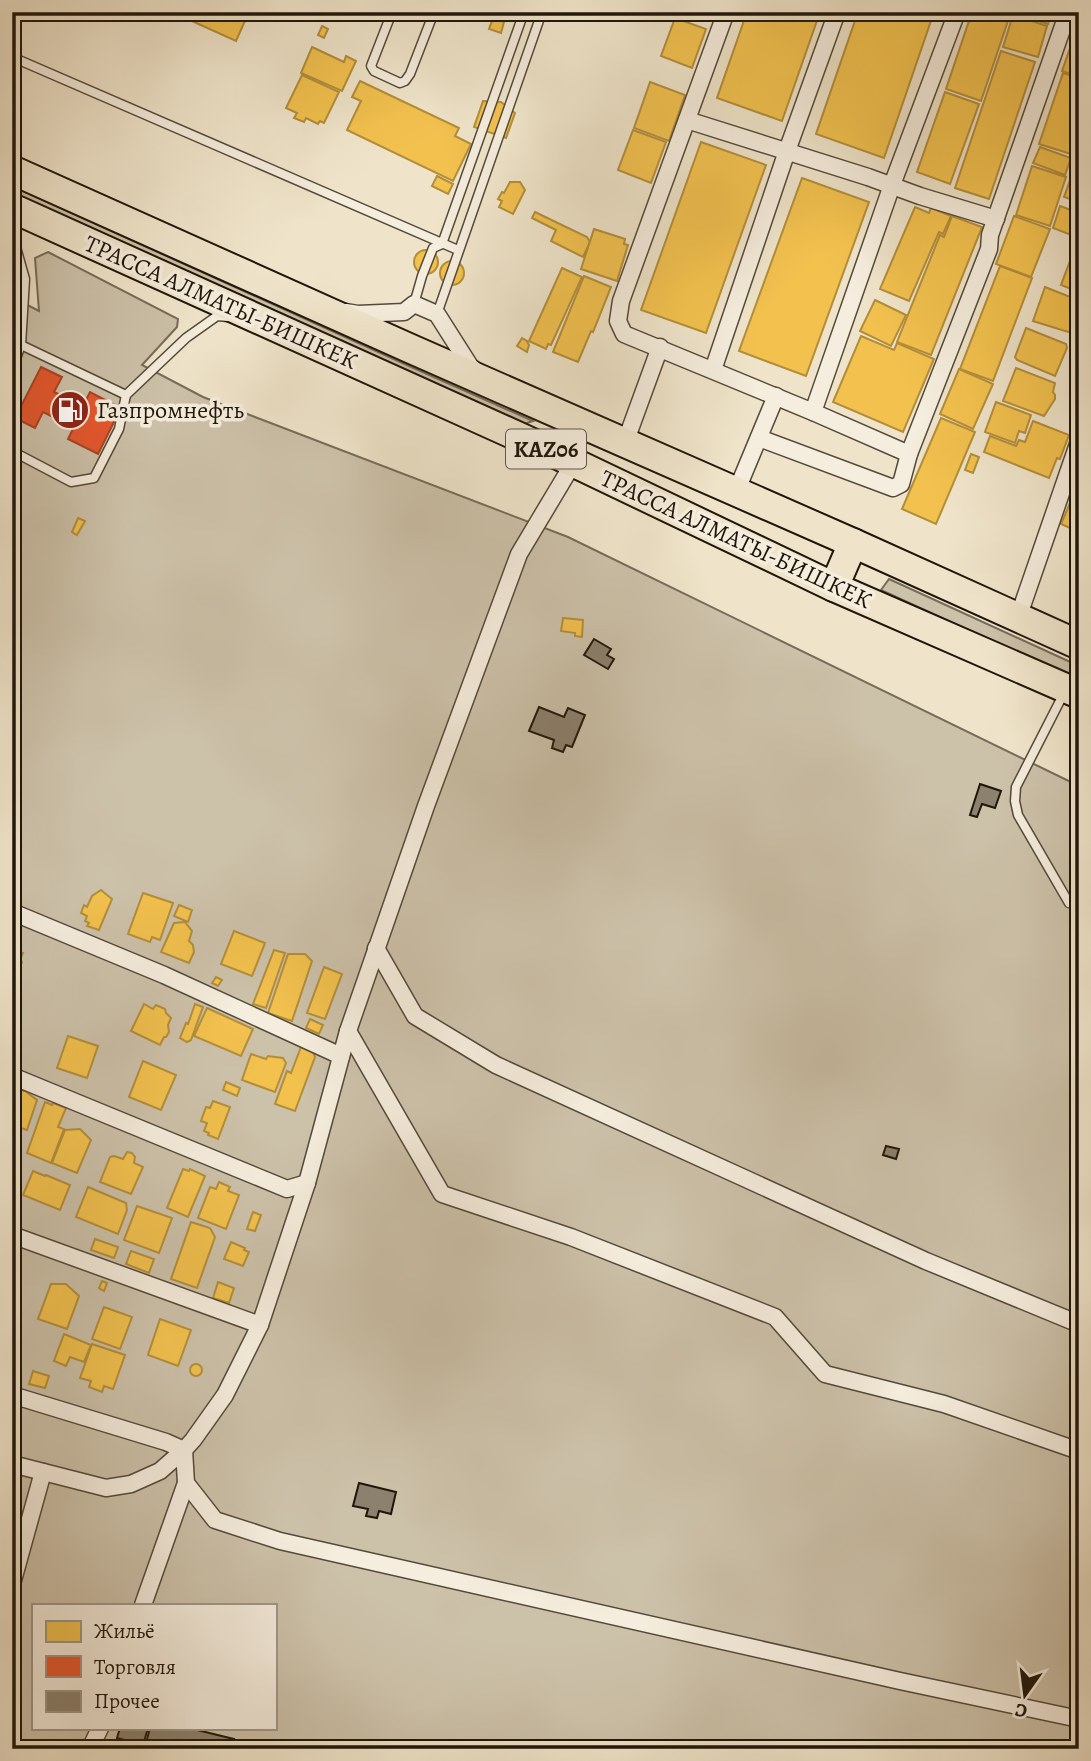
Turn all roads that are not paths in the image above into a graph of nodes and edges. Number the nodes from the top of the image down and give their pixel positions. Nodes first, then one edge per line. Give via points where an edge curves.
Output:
1 (392, 12) edge
2 (434, 12) edge
3 (523, 12) edge
4 (542, 12) edge
5 (726, 12) edge
6 (837, 12) edge
7 (957, 12) edge
8 (1068, 12) edge
9 (12, 57) edge
10 (687, 120) junction
11 (787, 151) junction
12 (12, 170) edge
13 (892, 185) junction
14 (12, 208) edge
15 (996, 219) junction
16 (12, 233) edge
17 (442, 244) junction
18 (458, 250) junction
19 (414, 304) junction
20 (320, 309) junction
21 (437, 314) junction
22 (260, 320) junction
23 (21, 345) junction
24 (660, 347) junction
25 (12, 370) edge
26 (713, 370) junction
27 (489, 383) junction
28 (126, 395) junction
29 (776, 396) junction
30 (813, 412) junction
31 (759, 438) junction
32 (1079, 441) edge
33 (625, 443) junction
34 (12, 451) edge
35 (909, 454) junction
36 (574, 462) junction
37 (736, 492) junction
38 (853, 543) junction
39 (834, 587) junction
40 (1018, 618) junction
41 (1079, 645) edge
42 (1073, 691) edge
43 (1069, 903) dead end
44 (12, 912) edge
45 (376, 948) junction
46 (348, 1031) junction
47 (341, 1056) junction
48 (12, 1076) edge
49 (307, 1183) junction
50 (12, 1236) edge
51 (1079, 1324) edge
52 (260, 1325) junction
53 (12, 1395) edge
54 (184, 1450) junction
55 (1079, 1451) edge
56 (12, 1464) edge
57 (43, 1472) junction
58 (186, 1483) junction
59 (12, 1584) edge
60 (143, 1604) edge
61 (1079, 1719) edge
62 (99, 1730) edge
63 (90, 1749) edge

1 - 2 lane via 371,66 400,83 410,74
3 - 17 lane
4 - 18 lane
5 - 10 street
6 - 11 street
7 - 13 street
8 - 15 street
9 - 17 lane
10 - 11 street
10 - 24 street via 621,301 618,321 624,334
11 - 13 street
11 - 26 street
12 - 20 highway, ТРАССА АЛМАТЫ-БИШКЕК / KАZ06
13 - 15 street
13 - 30 street
14 - 22 highway, ТРАССА АЛМАТЫ-БИШКЕК / KАZ06
15 - 35 street via 989,249
16 - 23 lane via 25,279
17 - 18 lane
17 - 19 lane via 433,248
18 - 21 lane
19 - 20 street via 404,312 358,314
19 - 21 street
20 - 27 highway, ТРАССА АЛМАТЫ-БИШКЕК / KАZ06
21 - 27 street via 470,366
22 - 28 lane via 217,316
22 - 36 highway, ТРАССА АЛМАТЫ-БИШКЕК / KАZ06
23 - 25 lane
23 - 28 lane
24 - 26 street
24 - 33 street
26 - 29 street
27 - 33 highway, ТРАССА АЛМАТЫ-БИШКЕК / KАZ06
28 - 34 lane via 119,429 94,478 71,482
29 - 30 street
29 - 31 street
30 - 35 street
31 - 35 street via 893,488 901,484
31 - 37 street
32 - 40 street
33 - 37 highway, ТРАССА АЛМАТЫ-БИШКЕК / KАZ06
36 - 39 highway, ТРАССА АЛМАТЫ-БИШКЕК / KАZ06
36 - 45 street via 519,554
37 - 38 highway, ТРАССА АЛМАТЫ-БИШКЕК / KАZ06
38 - 39 highway
38 - 40 highway, ТРАССА АЛМАТЫ-БИШКЕК / KАZ06
39 - 42 highway, ТРАССА АЛМАТЫ-БИШКЕК / KАZ06
40 - 41 highway, ТРАССА АЛМАТЫ-БИШКЕК / KАZ06
42 - 43 lane via 1016,787 1015,801 1018,815
44 - 47 street
45 - 46 street
45 - 51 street via 415,1016 496,1065 926,1261
46 - 47 street
46 - 55 street via 442,1194 571,1237 775,1317 825,1374 944,1404
47 - 49 street
48 - 49 street via 287,1189
49 - 52 street
50 - 52 street
52 - 54 street via 225,1395
53 - 54 street
54 - 57 street via 160,1471 120,1487 106,1488
54 - 58 street
56 - 57 street
57 - 59 street
58 - 60 street
58 - 61 street via 215,1520 280,1541
62 - 63 street

